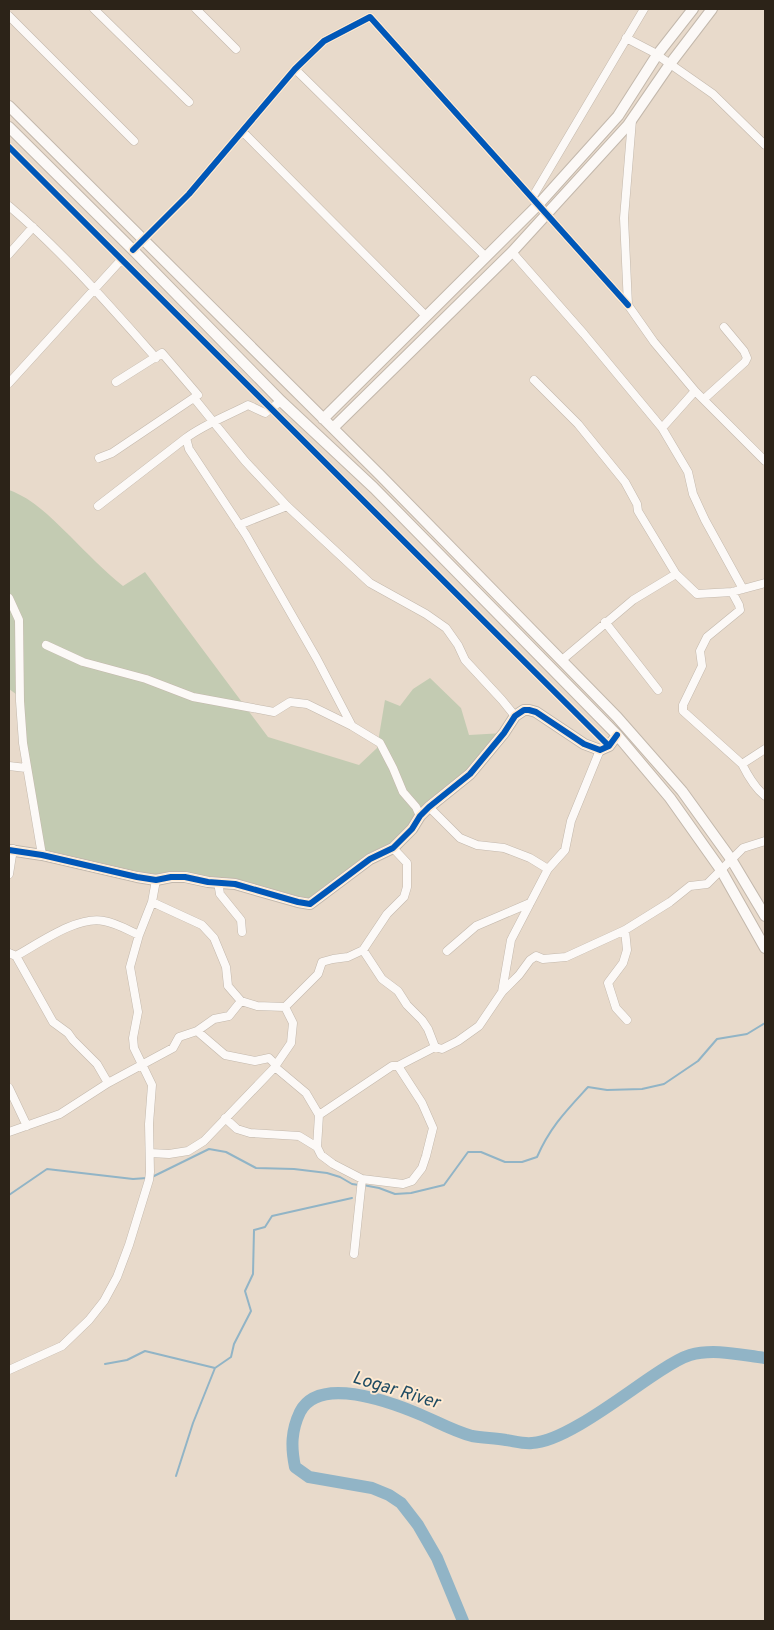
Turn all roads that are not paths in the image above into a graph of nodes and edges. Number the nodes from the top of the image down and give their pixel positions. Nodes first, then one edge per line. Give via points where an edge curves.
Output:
1 (94, 9) edge
2 (196, 9) edge
3 (644, 9) edge
4 (693, 9) edge
5 (712, 9) edge
6 (9, 16) edge
7 (626, 38) junction
8 (236, 49) dead end
9 (657, 55) junction
10 (670, 64) junction
11 (295, 69) junction
12 (189, 102) dead end
13 (9, 106) edge
14 (632, 120) junction
15 (9, 127) edge
16 (243, 132) junction
17 (134, 141) dead end
18 (765, 145) edge
19 (9, 147) edge
20 (535, 201) junction
21 (9, 206) edge
22 (547, 214) junction
23 (33, 227) junction
24 (143, 239) junction
25 (133, 250) junction
26 (512, 252) junction
27 (9, 254) edge
28 (486, 257) junction
29 (121, 260) junction
30 (95, 289) junction
31 (628, 306) junction
32 (426, 316) junction
33 (724, 327) dead end
34 (156, 358) junction
35 (534, 380) dead end
36 (116, 382) dead end
37 (9, 383) edge
38 (695, 391) junction
39 (194, 398) junction
40 (704, 399) junction
41 (282, 401) junction
42 (270, 409) junction
43 (323, 418) junction
44 (212, 421) junction
45 (333, 428) junction
46 (662, 428) junction
47 (186, 438) junction
48 (99, 458) dead end
49 (765, 461) edge
50 (98, 506) dead end
51 (287, 506) junction
52 (239, 525) junction
53 (676, 574) junction
54 (765, 583) edge
55 (743, 589) junction
56 (732, 592) junction
57 (9, 598) edge
58 (605, 622) junction
59 (46, 645) dead end
60 (562, 660) junction
61 (658, 690) dead end
62 (514, 716) junction
63 (352, 726) junction
64 (617, 735) junction
65 (604, 748) junction
66 (765, 749) edge
67 (742, 764) junction
68 (9, 766) edge
69 (26, 768) junction
70 (765, 796) edge
71 (429, 807) junction
72 (420, 816) junction
73 (765, 841) edge
74 (393, 848) junction
75 (11, 849) edge
76 (42, 855) junction
77 (731, 859) junction
78 (548, 870) junction
79 (721, 870) junction
80 (9, 874) edge
81 (156, 880) junction
82 (218, 882) junction
83 (152, 902) junction
84 (530, 903) junction
85 (765, 916) edge
86 (625, 930) junction
87 (242, 932) dead end
88 (140, 935) junction
89 (765, 948) edge
90 (363, 950) junction
91 (447, 951) dead end
92 (12, 955) edge
93 (502, 992) junction
94 (241, 1001) junction
95 (285, 1007) junction
96 (626, 1020) dead end
97 (197, 1031) junction
98 (435, 1047) junction
99 (142, 1064) junction
100 (275, 1066) junction
101 (398, 1066) junction
102 (108, 1083) junction
103 (9, 1088) edge
104 (319, 1115) junction
105 (225, 1118) junction
106 (27, 1126) junction
107 (9, 1132) edge
108 (317, 1147) junction
109 (150, 1153) junction
110 (362, 1184) junction
111 (354, 1254) dead end
112 (9, 1370) edge

1 - 12 street
2 - 8 street
3 - 7 street
4 - 9 main road
5 - 10 main road
6 - 17 street
7 - 9 street
7 - 20 street
9 - 10 street
9 - 20 main road via 618,116
10 - 14 main road
10 - 18 street via 713,94
11 - 16 street
11 - 20 street via 324,41 370,17
11 - 28 street
13 - 24 main road
14 - 22 main road
14 - 31 street via 624,218
15 - 25 main road
16 - 24 street via 189,194
16 - 32 street
19 - 29 street
20 - 22 street
20 - 28 main road
21 - 23 street
22 - 26 main road
22 - 31 street
23 - 27 street
23 - 30 street
24 - 25 street
24 - 43 main road
25 - 41 main road
26 - 45 main road
26 - 46 street
28 - 32 main road
29 - 30 street
29 - 42 street
30 - 34 street
30 - 37 street
31 - 38 street
32 - 43 main road
33 - 40 street via 747,358
34 - 36 street
34 - 39 street via 162,353 198,395
35 - 53 street via 578,424 626,482 638,511
38 - 40 street
38 - 46 street
39 - 44 street
39 - 48 street via 112,453
40 - 49 street
41 - 42 street
41 - 64 main road via 374,488
42 - 44 street via 264,413 248,405
42 - 65 street
43 - 45 main road
44 - 47 street
44 - 51 street
45 - 60 main road
46 - 55 street via 688,472 704,520
47 - 50 street
47 - 52 street via 189,450
51 - 52 street
51 - 62 street via 370,583 446,628 465,660
52 - 63 street
53 - 56 street via 697,594
53 - 58 street via 632,600
54 - 55 street
55 - 56 street
56 - 67 street via 740,610 707,637 700,651 702,666 683,711
57 - 69 street via 19,620 20,701
58 - 60 street
58 - 61 street
59 - 63 street via 83,662 146,679 193,697 274,712 290,702 307,704
60 - 77 main road via 682,791
62 - 65 main road via 524,710 536,712 584,744
62 - 71 main road via 470,774
63 - 72 street via 380,743 403,792
64 - 65 main road
64 - 79 main road via 670,798
65 - 78 street via 571,821 565,850
66 - 67 street
67 - 70 street via 747,776
68 - 69 street
69 - 76 street
71 - 72 main road
71 - 78 street via 460,838 477,845 504,848 530,858
72 - 74 main road
73 - 77 street via 743,848
74 - 82 main road via 370,859 310,904
74 - 90 street via 407,862 404,898 387,914
75 - 76 main road
75 - 80 street
76 - 81 main road
77 - 79 street
77 - 85 main road
78 - 84 street
79 - 86 street via 707,884 690,886
79 - 89 main road
81 - 82 main road via 185,877
81 - 83 street
82 - 87 street via 220,894 241,920
83 - 88 street
83 - 94 street via 202,925 214,938 226,967 228,986
84 - 91 street via 476,926
84 - 93 street via 511,940
86 - 93 street via 566,957 543,959 536,956
86 - 96 street via 623,963 608,983 616,1008
88 - 92 street via 103,920 84,921
88 - 99 street via 130,967 138,1012 134,1048
90 - 95 street via 348,957 322,962 318,974
90 - 98 street via 382,979 422,1020
92 - 102 street via 53,1022 97,1064
93 - 98 street via 479,1026 458,1041 442,1048
94 - 95 street via 258,1006
94 - 97 street via 229,1016 214,1019
95 - 100 street via 293,1023 291,1043
97 - 99 street via 180,1037 173,1048
97 - 100 street via 225,1054 255,1061 269,1058
98 - 101 street
99 - 102 street
99 - 109 street via 152,1085
100 - 104 street via 306,1093
100 - 105 street
101 - 104 street via 392,1066
101 - 110 street via 422,1103 433,1128 426,1156 412,1181
102 - 106 street via 60,1114
103 - 106 street
104 - 108 street
105 - 108 street via 237,1129 250,1133 299,1136
105 - 109 street via 204,1141 188,1151
106 - 107 street
108 - 110 street via 321,1155
109 - 112 street via 150,1176 129,1245 104,1301 62,1346
110 - 111 street

